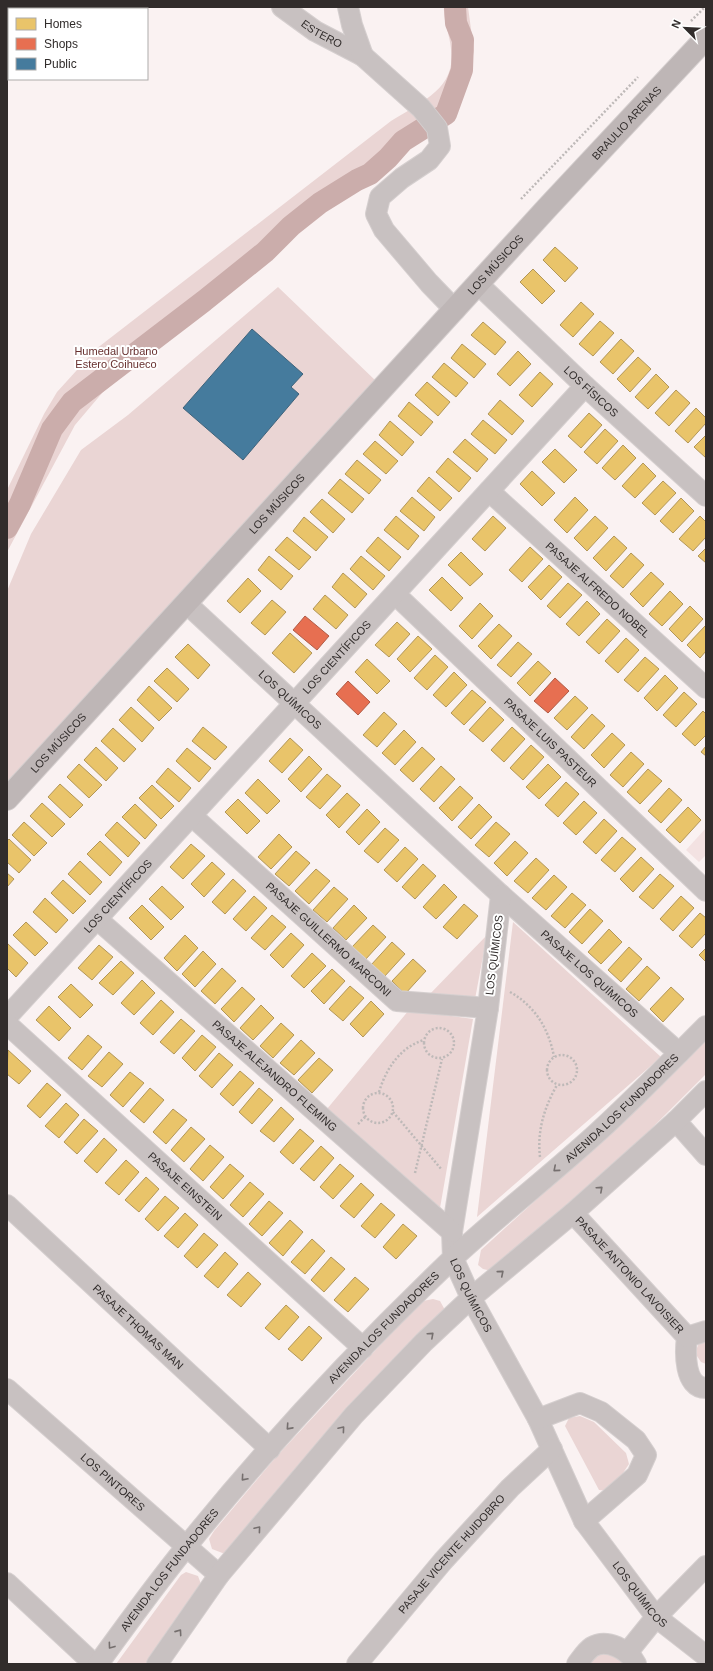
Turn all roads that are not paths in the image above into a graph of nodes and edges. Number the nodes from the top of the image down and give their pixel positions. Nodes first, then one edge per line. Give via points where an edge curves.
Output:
1 (282, 7) edge
2 (348, 7) edge
3 (706, 38) edge
4 (363, 56) junction
5 (547, 208) joint
6 (478, 284) junction
7 (455, 310) junction
8 (585, 386) junction
9 (489, 491) junction
10 (706, 496) edge
11 (395, 594) junction
12 (186, 604) junction
13 (706, 688) edge
14 (295, 704) junction
15 (7, 800) edge
16 (192, 816) junction
17 (706, 891) edge
18 (501, 895) junction
19 (97, 919) junction
20 (488, 1008) junction
21 (7, 1018) edge
22 (7, 1024) edge
23 (706, 1026) edge
24 (679, 1053) junction
25 (706, 1091) edge
26 (676, 1121) junction
27 (706, 1155) edge
28 (7, 1205) edge
29 (573, 1214) junction
30 (452, 1232) junction
31 (453, 1258) junction
32 (472, 1298) junction
33 (706, 1331) edge
34 (687, 1337) junction
35 (363, 1348) junction
36 (706, 1388) edge
37 (7, 1389) edge
38 (538, 1420) junction
39 (270, 1449) junction
40 (552, 1449) junction
41 (584, 1521) junction
42 (186, 1546) junction
43 (706, 1566) edge
44 (219, 1575) junction
45 (7, 1584) edge
46 (656, 1617) junction
47 (706, 1656) edge
48 (631, 1658) edge
49 (94, 1664) edge
50 (98, 1664) edge
51 (157, 1664) edge
52 (357, 1664) edge
53 (577, 1664) edge

1 - 4 street, ESTERO via 315,31
2 - 4 street
3 - 5 street, BRAULIO ARENAS
4 - 7 street via 421,108 437,128 440,146 429,160 402,178 380,198 376,214 384,230
5 - 6 street, LOS MÚSICOS
6 - 7 street, LOS MÚSICOS
6 - 8 street, LOS FÍSICOS
7 - 12 street, LOS MÚSICOS
8 - 9 street, LOS CIENTÍFICOS
8 - 10 street, LOS FÍSICOS
9 - 11 street, LOS CIENTÍFICOS
9 - 13 street, PASAJE ALFREDO NOBEL
11 - 14 street, LOS CIENTÍFICOS
11 - 17 street, PASAJE LUIS PASTEUR
12 - 14 street, LOS QUÍMICOS
12 - 15 street, LOS MÚSICOS
14 - 16 street, LOS CIENTÍFICOS
14 - 18 street, LOS QUÍMICOS
16 - 19 street, LOS CIENTÍFICOS
16 - 20 street, PASAJE GUILLERMO MARCONI via 397,1001
18 - 20 street, LOS QUÍMICOS
18 - 24 street, PASAJE LOS QUÍMICOS
19 - 21 street, LOS CIENTÍFICOS
19 - 30 street, PASAJE ALEJANDRO FLEMING
20 - 30 street, LOS QUÍMICOS
22 - 35 street, PASAJE EINSTEIN
23 - 24 street, AVENIDA LOS FUNDADORES
24 -> 31 street, AVENIDA LOS FUNDADORES via 598,1132
25 - 26 street
26 - 27 street
29 -> 26 street
28 - 39 street, PASAJE THOMAS MAN
32 -> 29 street
29 - 34 street, PASAJE ANTONIO LAVOISIER
30 - 31 street, LOS QUÍMICOS
31 - 32 street, LOS QUÍMICOS
31 - 35 street, AVENIDA LOS FUNDADORES
32 - 38 street, LOS QUÍMICOS
44 -> 32 street via 354,1415 424,1342
33 - 34 street, PASAJE ANTONIO LAVOISIER
34 - 36 street, PASAJE ANTONIO LAVOISIER via 685,1356 690,1376 695,1384
35 -> 39 street, AVENIDA LOS FUNDADORES
37 - 42 street, LOS PINTORES
38 - 40 street, LOS QUÍMICOS
38 - 41 street via 580,1403 601,1412 636,1440 646,1455 637,1475
39 -> 42 street, AVENIDA LOS FUNDADORES
40 - 41 street, LOS QUÍMICOS
40 - 52 street, PASAJE VICENTE HUIDOBRO via 510,1488 443,1561
41 - 46 street, LOS QUÍMICOS
42 - 44 street, LOS PINTORES
42 -> 50 street, AVENIDA LOS FUNDADORES
43 - 46 street
51 -> 44 street
45 - 49 street
46 - 47 street, LOS QUÍMICOS
46 - 48 street
48 - 53 street via 619,1648 601,1645 592,1647

